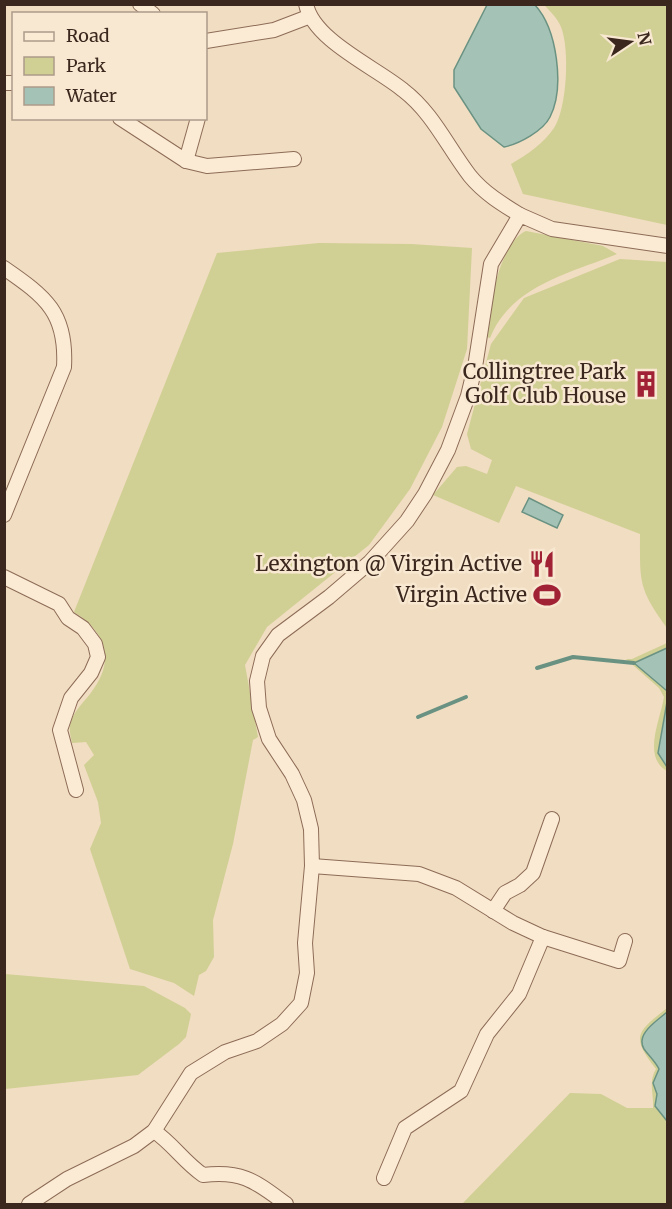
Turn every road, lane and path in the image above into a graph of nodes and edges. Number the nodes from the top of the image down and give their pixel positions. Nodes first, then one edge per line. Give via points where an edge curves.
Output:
1 (307, 11) edge
2 (207, 41) edge
3 (123, 120) edge
4 (197, 120) edge
5 (294, 159) dead end
6 (186, 161) junction
7 (520, 215) junction
8 (668, 246) edge
9 (4, 268) edge
10 (4, 515) edge
11 (4, 577) edge
12 (76, 790) dead end
13 (552, 819) dead end
14 (312, 866) junction
15 (493, 911) junction
16 (543, 937) junction
17 (625, 941) dead end
18 (154, 1131) junction
19 (384, 1178) dead end
20 (50, 1193) junction
21 (29, 1204) edge
22 (60, 1204) edge
23 (286, 1204) edge

1 - 2 street via 274,30
1 - 7 street via 333,41 426,110 471,176 493,199
3 - 6 street
4 - 6 street
5 - 6 street via 207,166
7 - 8 street via 552,229
7 - 14 street via 491,264 468,396 448,450 425,494 370,562 278,635 263,656 257,681 259,708 269,739 304,800 311,829
9 - 10 street via 40,294 58,318 65,342 64,367
11 - 12 street via 59,604 95,644 98,657 92,673 71,698 60,730
13 - 15 street via 533,873 505,893
14 - 15 street via 419,874 456,888
14 - 18 street via 306,906 307,973 301,1003 282,1024 257,1041 225,1052 191,1073
15 - 16 street
16 - 17 street via 619,961
16 - 19 street via 519,994 487,1034 461,1091 405,1128
18 - 20 street via 134,1146 67,1179
18 - 23 street via 170,1141 186,1164 203,1175 226,1172 250,1178
20 - 21 street
20 - 22 street

